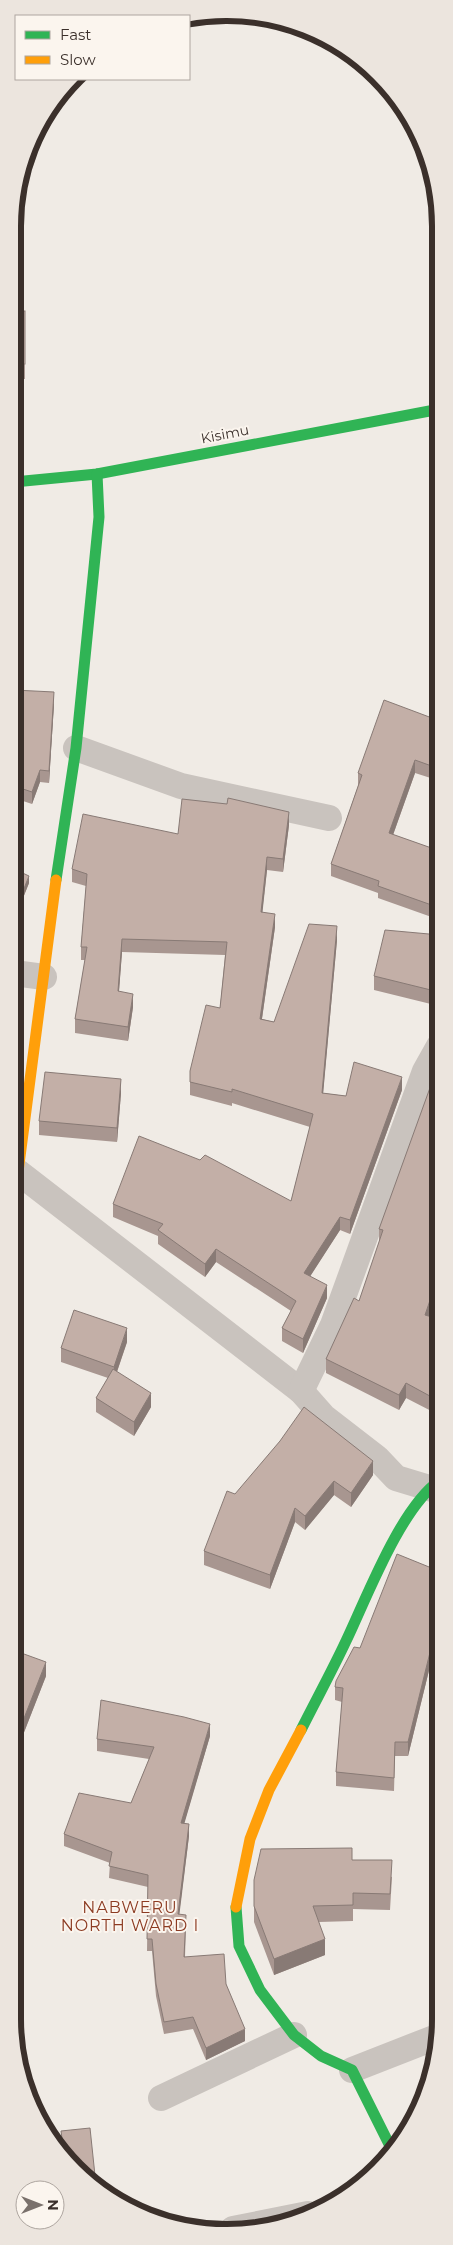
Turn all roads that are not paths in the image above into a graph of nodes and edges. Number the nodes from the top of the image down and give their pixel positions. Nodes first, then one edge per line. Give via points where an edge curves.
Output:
1 (432, 410) edge
2 (97, 474) junction
3 (21, 481) edge
4 (76, 748) junction
5 (329, 818) dead end
6 (21, 974) edge
7 (44, 977) junction
8 (432, 1076) edge
9 (21, 1137) edge
10 (21, 1183) edge
11 (301, 1391) junction
12 (432, 1486) edge
13 (432, 1492) edge
14 (294, 2035) junction
15 (430, 2039) edge
16 (352, 2070) junction
17 (161, 2098) dead end
18 (389, 2143) edge

1 - 2 street, Kisimu
2 - 3 street, Kisimu
2 - 4 street via 99,517
4 - 5 street via 181,786
4 - 7 street
6 - 7 street
7 - 9 street
8 - 11 street via 333,1325
10 - 11 street
11 - 12 street via 324,1418 377,1458 396,1478
13 - 14 street via 393,1541 337,1660 269,1790 250,1839 235,1912 239,1946 260,1990
14 - 16 street via 321,2056
14 - 17 street
15 - 16 street
16 - 18 street

